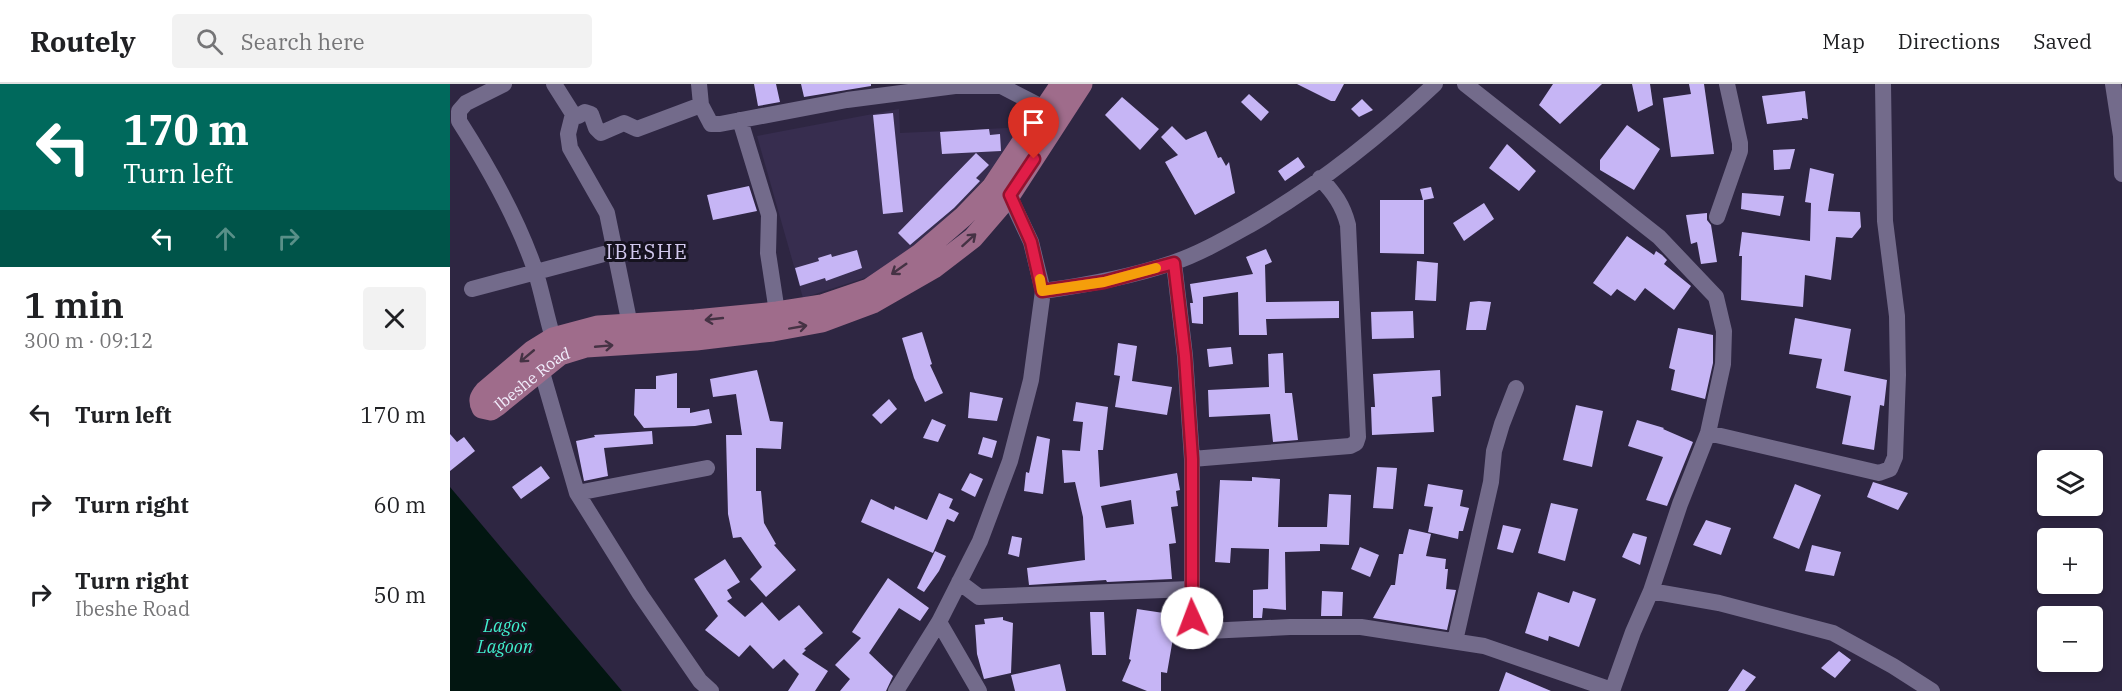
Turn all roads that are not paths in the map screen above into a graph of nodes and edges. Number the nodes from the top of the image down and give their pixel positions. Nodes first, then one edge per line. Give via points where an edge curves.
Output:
1 (504, 84) edge
2 (554, 84) edge
3 (699, 84) edge
4 (1061, 84) edge
5 (1082, 84) edge
6 (1435, 84) edge
7 (1465, 84) edge
8 (1727, 84) edge
9 (1883, 84) edge
10 (2113, 84) edge
11 (901, 88) edge
12 (701, 105) junction
13 (1046, 109) junction
14 (573, 114) junction
15 (740, 120) junction
16 (455, 121) edge
17 (2122, 174) edge
18 (1320, 178) junction
19 (1004, 185) junction
20 (1717, 218) dead end
21 (615, 251) junction
22 (1174, 263) junction
23 (536, 272) junction
24 (472, 289) dead end
25 (1042, 291) junction
26 (777, 312) junction
27 (630, 325) junction
28 (553, 338) junction
29 (541, 369) junction
30 (1516, 388) dead end
31 (1708, 433) junction
32 (1192, 459) junction
33 (707, 468) dead end
34 (577, 494) junction
35 (959, 582) junction
36 (1191, 589) junction
37 (1651, 591) junction
38 (939, 622) junction
39 (1455, 641) junction
40 (1612, 690) edge
41 (711, 691) edge
42 (896, 691) edge
43 (979, 691) edge
44 (1932, 691) edge

1 - 16 street via 466,103
2 - 14 street
3 - 12 street
4 - 13 main road, Ibeshe Road
5 - 19 main road, Ibeshe Road
6 - 18 street via 1361,149
7 - 31 street via 1659,237 1716,297 1724,331 1723,364
8 - 20 street via 1740,151
9 - 31 street via 1886,221 1897,316 1895,458 1890,469 1879,473
10 - 17 street
11 - 13 street via 1001,86
11 - 15 street
12 - 14 street via 637,129 624,123 601,133 591,114
12 - 15 street via 711,124
13 - 19 main road, Ibeshe Road
14 - 21 street via 568,134 570,148 607,213
15 - 26 street via 769,215 768,253
16 - 23 street via 511,212
18 - 22 street via 1284,205
18 - 32 street via 1340,202 1348,225 1356,443
19 - 25 street via 1031,242
19 -> 26 main road, Ibeshe Road via 992,186 920,254 869,289 822,305
29 -> 19 main road, Ibeshe Road via 560,355 586,347 773,331 822,322 873,303 934,268 973,238
21 - 23 street
21 - 27 street
22 - 25 street via 1104,282
22 - 32 street
23 - 24 street
23 - 28 street
25 - 35 street via 1031,380 1011,461 980,541
26 -> 27 main road, Ibeshe Road
27 - 28 main road, Ibeshe Road via 598,326
28 -> 29 main road, Ibeshe Road via 485,391 479,403 482,408 491,410
29 - 34 street
30 - 39 street via 1494,451 1491,482
31 - 37 street
32 - 36 street
33 - 34 street
34 - 41 street via 640,594
35 - 36 street via 979,597
35 - 38 street
36 - 39 street via 1194,622 1207,631 1361,627
37 - 40 street
37 - 44 street via 1719,603 1833,633
38 - 42 street
38 - 43 street
39 - 40 street via 1484,646

